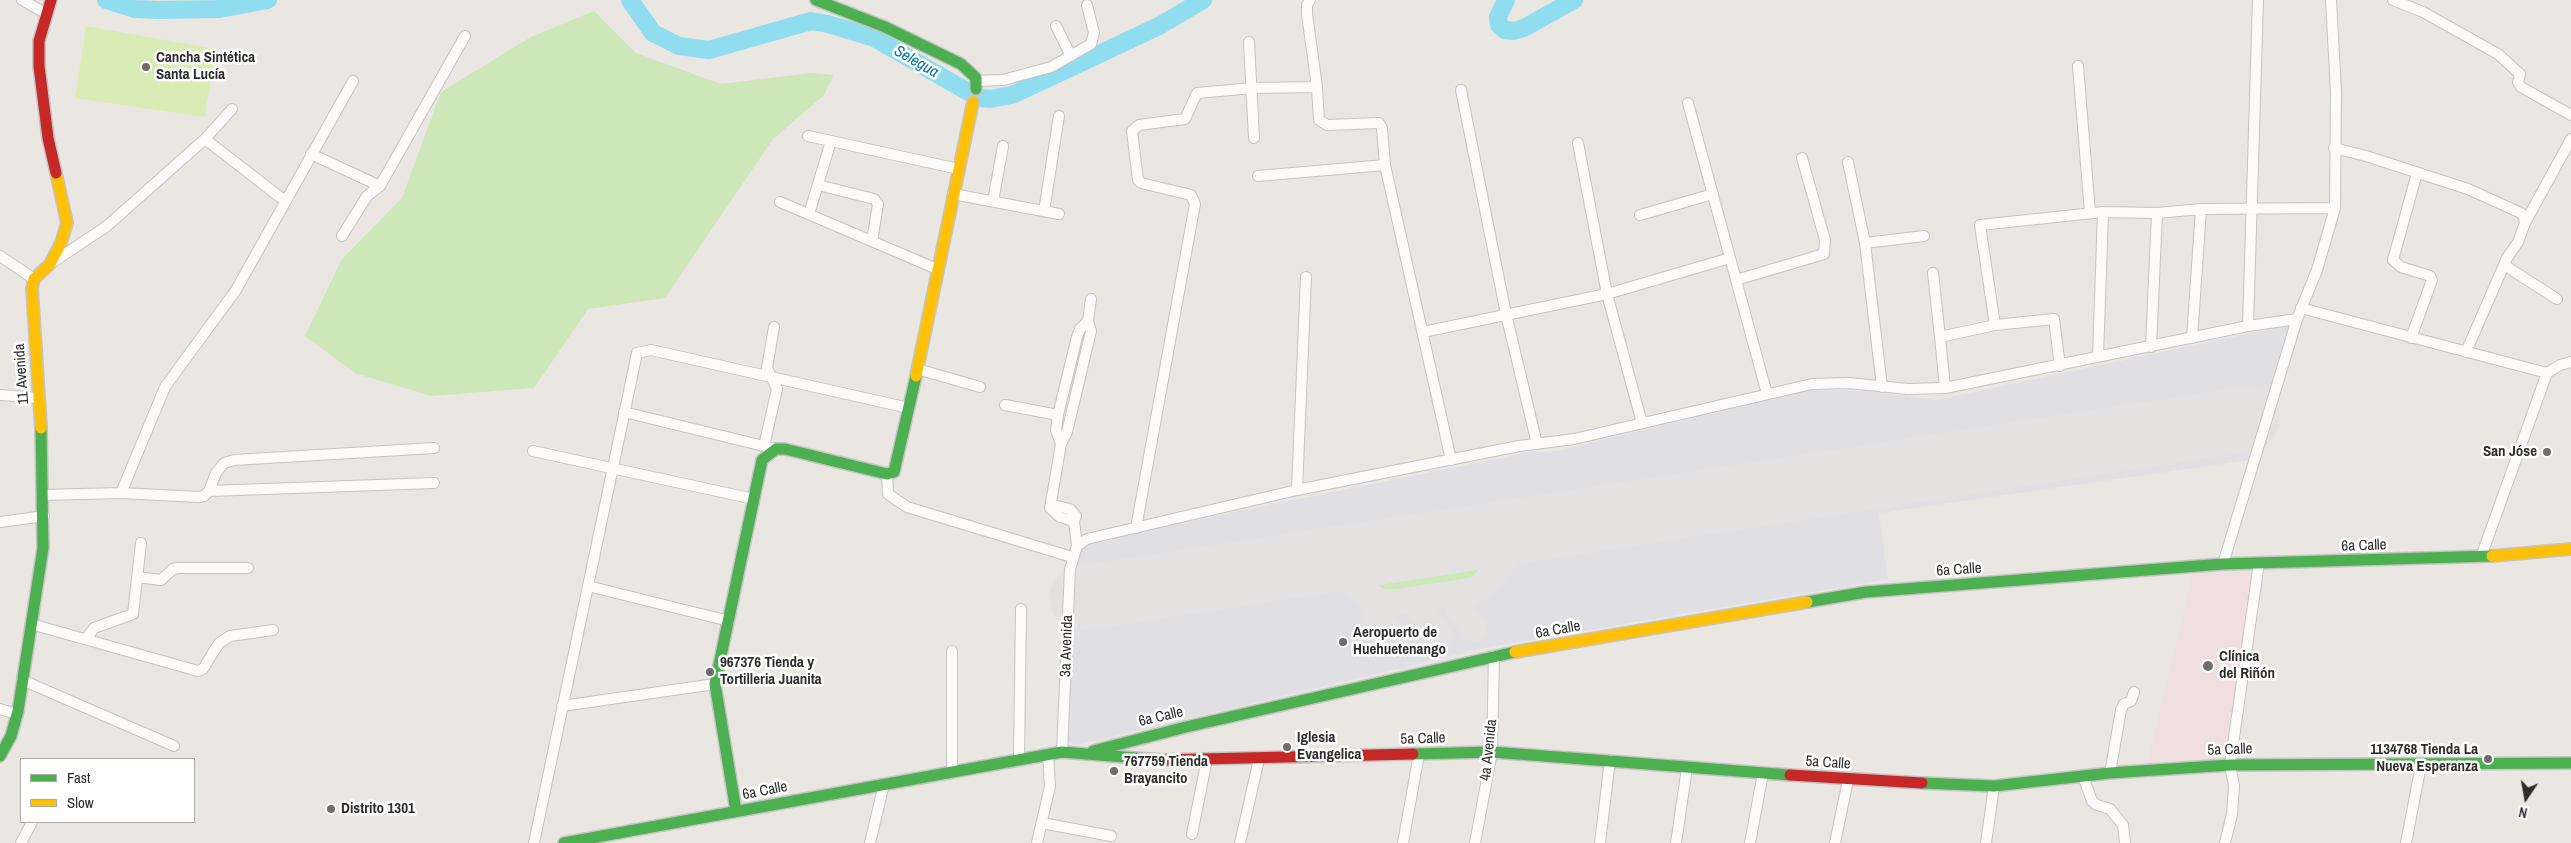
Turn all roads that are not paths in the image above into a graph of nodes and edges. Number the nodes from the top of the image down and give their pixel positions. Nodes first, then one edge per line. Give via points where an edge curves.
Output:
1 (22, 0) edge
2 (51, 0) edge
3 (816, 0) edge
4 (1310, 0) edge
5 (2258, 0) edge
6 (2331, 0) edge
7 (2393, 0) edge
8 (1087, 6) dead end
9 (46, 14) junction
10 (1056, 26) dead end
11 (465, 36) dead end
12 (1249, 42) dead end
13 (1071, 56) junction
14 (2078, 66) dead end
15 (353, 81) dead end
16 (977, 85) junction
17 (1317, 87) junction
18 (1252, 88) junction
19 (1461, 90) dead end
20 (973, 102) joint
21 (1688, 103) dead end
22 (232, 109) dead end
23 (2571, 115) edge
24 (1059, 116) dead end
25 (808, 136) dead end
26 (1254, 138) dead end
27 (205, 139) junction
28 (2571, 139) edge
29 (831, 141) junction
30 (1578, 143) dead end
31 (1003, 146) dead end
32 (2334, 148) junction
33 (311, 154) junction
34 (1802, 158) dead end
35 (1848, 162) dead end
36 (1385, 165) junction
37 (959, 169) junction
38 (2417, 173) junction
39 (1258, 176) dead end
40 (818, 185) junction
41 (380, 186) junction
42 (954, 194) junction
43 (1713, 194) junction
44 (285, 201) junction
45 (994, 201) junction
46 (780, 202) dead end
47 (2335, 208) junction
48 (2201, 209) junction
49 (2252, 210) junction
50 (1044, 211) junction
51 (2103, 212) junction
52 (2090, 213) junction
53 (2157, 213) junction
54 (809, 214) junction
55 (1059, 214) dead end
56 (1640, 215) dead end
57 (2525, 223) junction
58 (342, 236) dead end
59 (1924, 236) dead end
60 (872, 241) junction
61 (1865, 243) junction
62 (0, 256) edge
63 (1730, 258) junction
64 (50, 264) junction
65 (2504, 265) junction
66 (937, 270) junction
67 (1933, 273) dead end
68 (1306, 277) dead end
69 (34, 279) junction
70 (1736, 280) junction
71 (1607, 294) junction
72 (1091, 299) dead end
73 (2557, 299) dead end
74 (2301, 308) junction
75 (1506, 314) junction
76 (2297, 319) junction
77 (1088, 321) junction
78 (1995, 325) junction
79 (2248, 326) junction
80 (774, 327) dead end
81 (1422, 332) junction
82 (1940, 337) junction
83 (2192, 338) junction
84 (2411, 338) junction
85 (2151, 347) junction
86 (2466, 352) junction
87 (2098, 358) junction
88 (2571, 362) edge
89 (2060, 366) junction
90 (917, 369) junction
91 (2547, 373) junction
92 (770, 376) junction
93 (980, 387) dead end
94 (1882, 387) junction
95 (1945, 388) junction
96 (1767, 394) junction
97 (0, 395) edge
98 (38, 398) junction
99 (1005, 404) dead end
100 (908, 408) junction
101 (624, 412) junction
102 (1058, 415) junction
103 (1642, 423) junction
104 (1061, 444) junction
105 (1537, 444) junction
106 (764, 446) junction
107 (434, 448) dead end
108 (776, 449) junction
109 (533, 451) dead end
110 (1451, 460) junction
111 (612, 467) junction
112 (887, 474) junction
113 (434, 483) dead end
114 (1297, 490) junction
115 (209, 491) junction
116 (121, 493) junction
117 (44, 495) junction
118 (754, 499) junction
119 (44, 516) junction
120 (0, 522) edge
121 (1136, 528) junction
122 (141, 543) dead end
123 (1079, 544) junction
124 (2571, 549) edge
125 (1072, 557) junction
126 (2481, 557) junction
127 (2223, 564) junction
128 (2259, 564) junction
129 (248, 568) dead end
130 (136, 577) junction
131 (588, 586) junction
132 (1021, 609) dead end
133 (728, 621) junction
134 (31, 624) junction
135 (273, 630) dead end
136 (86, 638) junction
137 (952, 651) dead end
138 (1494, 656) junction
139 (22, 680) junction
140 (715, 684) junction
141 (2134, 692) dead end
142 (562, 706) junction
143 (0, 709) edge
144 (17, 714) junction
145 (174, 746) dead end
146 (1062, 752) junction
147 (1492, 752) junction
148 (1048, 754) junction
149 (1084, 754) junction
150 (1419, 754) junction
151 (0, 756) edge
152 (1019, 758) junction
153 (1207, 759) junction
154 (1259, 759) junction
155 (1610, 760) junction
156 (2571, 763) edge
157 (2230, 765) junction
158 (2421, 765) junction
159 (1687, 768) junction
160 (952, 771) junction
161 (1763, 773) junction
162 (2110, 773) junction
163 (2083, 776) junction
164 (1848, 780) junction
165 (884, 784) junction
166 (1994, 786) junction
167 (736, 811) junction
168 (31, 823) edge
169 (1042, 823) junction
170 (1192, 834) dead end
171 (1111, 836) dead end
172 (591, 840) edge
173 (21, 843) edge
174 (534, 843) edge
175 (564, 843) edge
176 (870, 843) edge
177 (1039, 843) edge
178 (1240, 843) edge
179 (1403, 843) edge
180 (1475, 843) edge
181 (1600, 843) edge
182 (1676, 843) edge
183 (1750, 843) edge
184 (1835, 843) edge
185 (1986, 843) edge
186 (2125, 843) edge
187 (2224, 843) edge
188 (2406, 843) edge

1 - 9 street
2 - 9 street
3 - 16 street via 885,27 961,64 972,72
4 - 17 street via 1307,14
5 - 49 street
6 - 32 street via 2336,92
7 - 23 street via 2423,12 2498,54 2520,74 2518,82 2521,88
8 - 13 street via 1094,39
9 - 64 street via 39,41 40,80 48,138 67,223 66,233
10 - 13 street
11 - 41 street
12 - 18 street
13 - 16 street via 1051,68
14 - 52 street
15 - 33 street
16 - 20 street
17 - 18 street
17 - 36 street via 1318,120 1322,123 1379,123
18 - 26 street
18 - 121 street via 1197,93 1187,118 1139,125 1132,131 1138,180 1194,198
19 - 75 street
20 - 37 street
21 - 43 street
22 - 27 street
24 - 50 street
25 - 29 street
27 - 44 street
27 - 64 street via 107,226
28 - 57 street
29 - 37 street
29 - 40 street
30 - 71 street
31 - 45 street
32 - 38 street
32 - 47 street
33 - 41 street
33 - 44 street
34 - 70 street via 1825,240 1824,254
35 - 61 street
36 - 39 street
36 - 81 street
37 - 42 street
38 - 57 street via 2468,189 2521,213
38 - 84 street via 2393,260 2401,267 2426,274 2432,280
40 - 54 street
40 - 60 street via 874,199 878,204
41 - 58 street via 367,196
42 - 45 street
42 - 66 street
43 - 56 street
43 - 63 street
44 - 116 street via 236,290 165,387
45 - 50 street
46 - 54 street
47 - 49 street
47 - 74 street
48 - 49 street
48 - 53 street
48 - 83 street
49 - 79 street
50 - 55 street
51 - 52 street
51 - 53 street
51 - 87 street
52 - 78 street via 1980,226
53 - 85 street
54 - 60 street
57 - 65 street
59 - 61 street
60 - 66 street
61 - 94 street
62 - 69 street
63 - 70 street
63 - 71 street
64 - 69 street
65 - 73 street
65 - 86 street
66 - 90 street
67 - 82 street
68 - 114 street
69 - 98 street, 11 Avenida via 32,295
70 - 96 street
71 - 75 street
71 - 103 street
72 - 77 street
74 - 76 street
74 - 84 street
75 - 81 street
75 - 105 street
76 - 79 street
76 - 127 street
77 - 102 street via 1077,337
77 - 104 street via 1091,331 1067,432
78 - 82 street
78 - 89 street via 2054,319
79 - 83 street
80 - 92 street via 767,368
81 - 110 street
82 - 95 street
83 - 85 street
84 - 86 street
85 - 87 street
86 - 91 street
87 - 89 street
88 - 91 street
89 - 95 street
90 - 93 street
90 - 100 street
91 - 126 street
92 - 100 street
92 - 101 street via 643,350 638,352
92 - 106 street via 777,389
94 - 95 street
94 - 96 street via 1849,383 1812,384
96 - 103 street
97 - 98 street
98 - 117 street, 11 Avenida
99 - 102 street
100 - 112 street via 897,466 894,472
101 - 106 street
101 - 111 street
102 - 104 street via 1056,430
103 - 105 street
104 - 123 street via 1050,508 1060,517 1074,521
105 - 110 street
106 - 108 street
107 - 115 street via 234,460 224,464 216,473
108 - 112 street
108 - 118 street via 762,460
109 - 111 street
110 - 114 street
111 - 118 street
111 - 131 street
112 - 125 street via 888,494 907,507
113 - 115 street
114 - 121 street
115 - 116 street via 199,497
116 - 117 street
117 - 119 street, 11 Avenida
118 - 133 street
119 - 120 street
119 - 134 street, 11 Avenida via 43,548
121 - 123 street via 1087,539
122 - 130 street
123 - 125 street, 3a Avenida
124 - 126 street, 6a Calle
125 - 146 street, 3a Avenida
126 - 128 street, 6a Calle
127 - 128 street, 6a Calle
127 - 138 street, 6a Calle via 1866,592
128 - 157 street
129 - 130 street via 178,568 162,580
130 - 136 street via 133,614 94,628
131 - 133 street
131 - 142 street
132 - 152 street
133 - 140 street
134 - 136 street
134 - 139 street, 11 Avenida
135 - 136 street via 230,636 219,643 203,669 198,671
137 - 160 street
138 - 147 street, 4a Avenida
138 - 149 street, 6a Calle
139 - 144 street, 11 Avenida
139 - 145 street
140 - 142 street
140 - 167 street
141 - 162 street via 2122,710
142 - 174 street
143 - 144 street
144 - 151 street, 11 Avenida
146 - 148 street, 6a Calle
146 - 149 street, 6a Calle
147 - 150 street, 5a Calle
147 - 155 street, 5a Calle
147 - 180 street, 4a Avenida
148 - 152 street, 6a Calle
148 - 169 street via 1050,786
149 - 153 street, 5a Calle via 1154,760
150 - 154 street, 5a Calle
150 - 179 street
152 - 160 street, 6a Calle
153 - 154 street, 5a Calle
153 - 170 street
154 - 178 street
155 - 159 street, 5a Calle
155 - 181 street
156 - 158 street, 5a Calle
157 - 158 street, 5a Calle
157 - 162 street, 5a Calle
157 - 187 street via 2234,786 2232,814
158 - 188 street
159 - 161 street, 5a Calle
159 - 182 street
160 - 165 street, 6a Calle
161 - 164 street, 5a Calle
161 - 183 street
162 - 163 street, 5a Calle
163 - 166 street, 5a Calle
163 - 186 street via 2092,801 2110,809 2123,825
164 - 166 street, 5a Calle
164 - 184 street
165 - 167 street, 6a Calle
165 - 176 street
166 - 185 street
167 - 172 street, 6a Calle
168 - 173 street
169 - 171 street
169 - 177 street
172 - 175 street, 6a Calle

